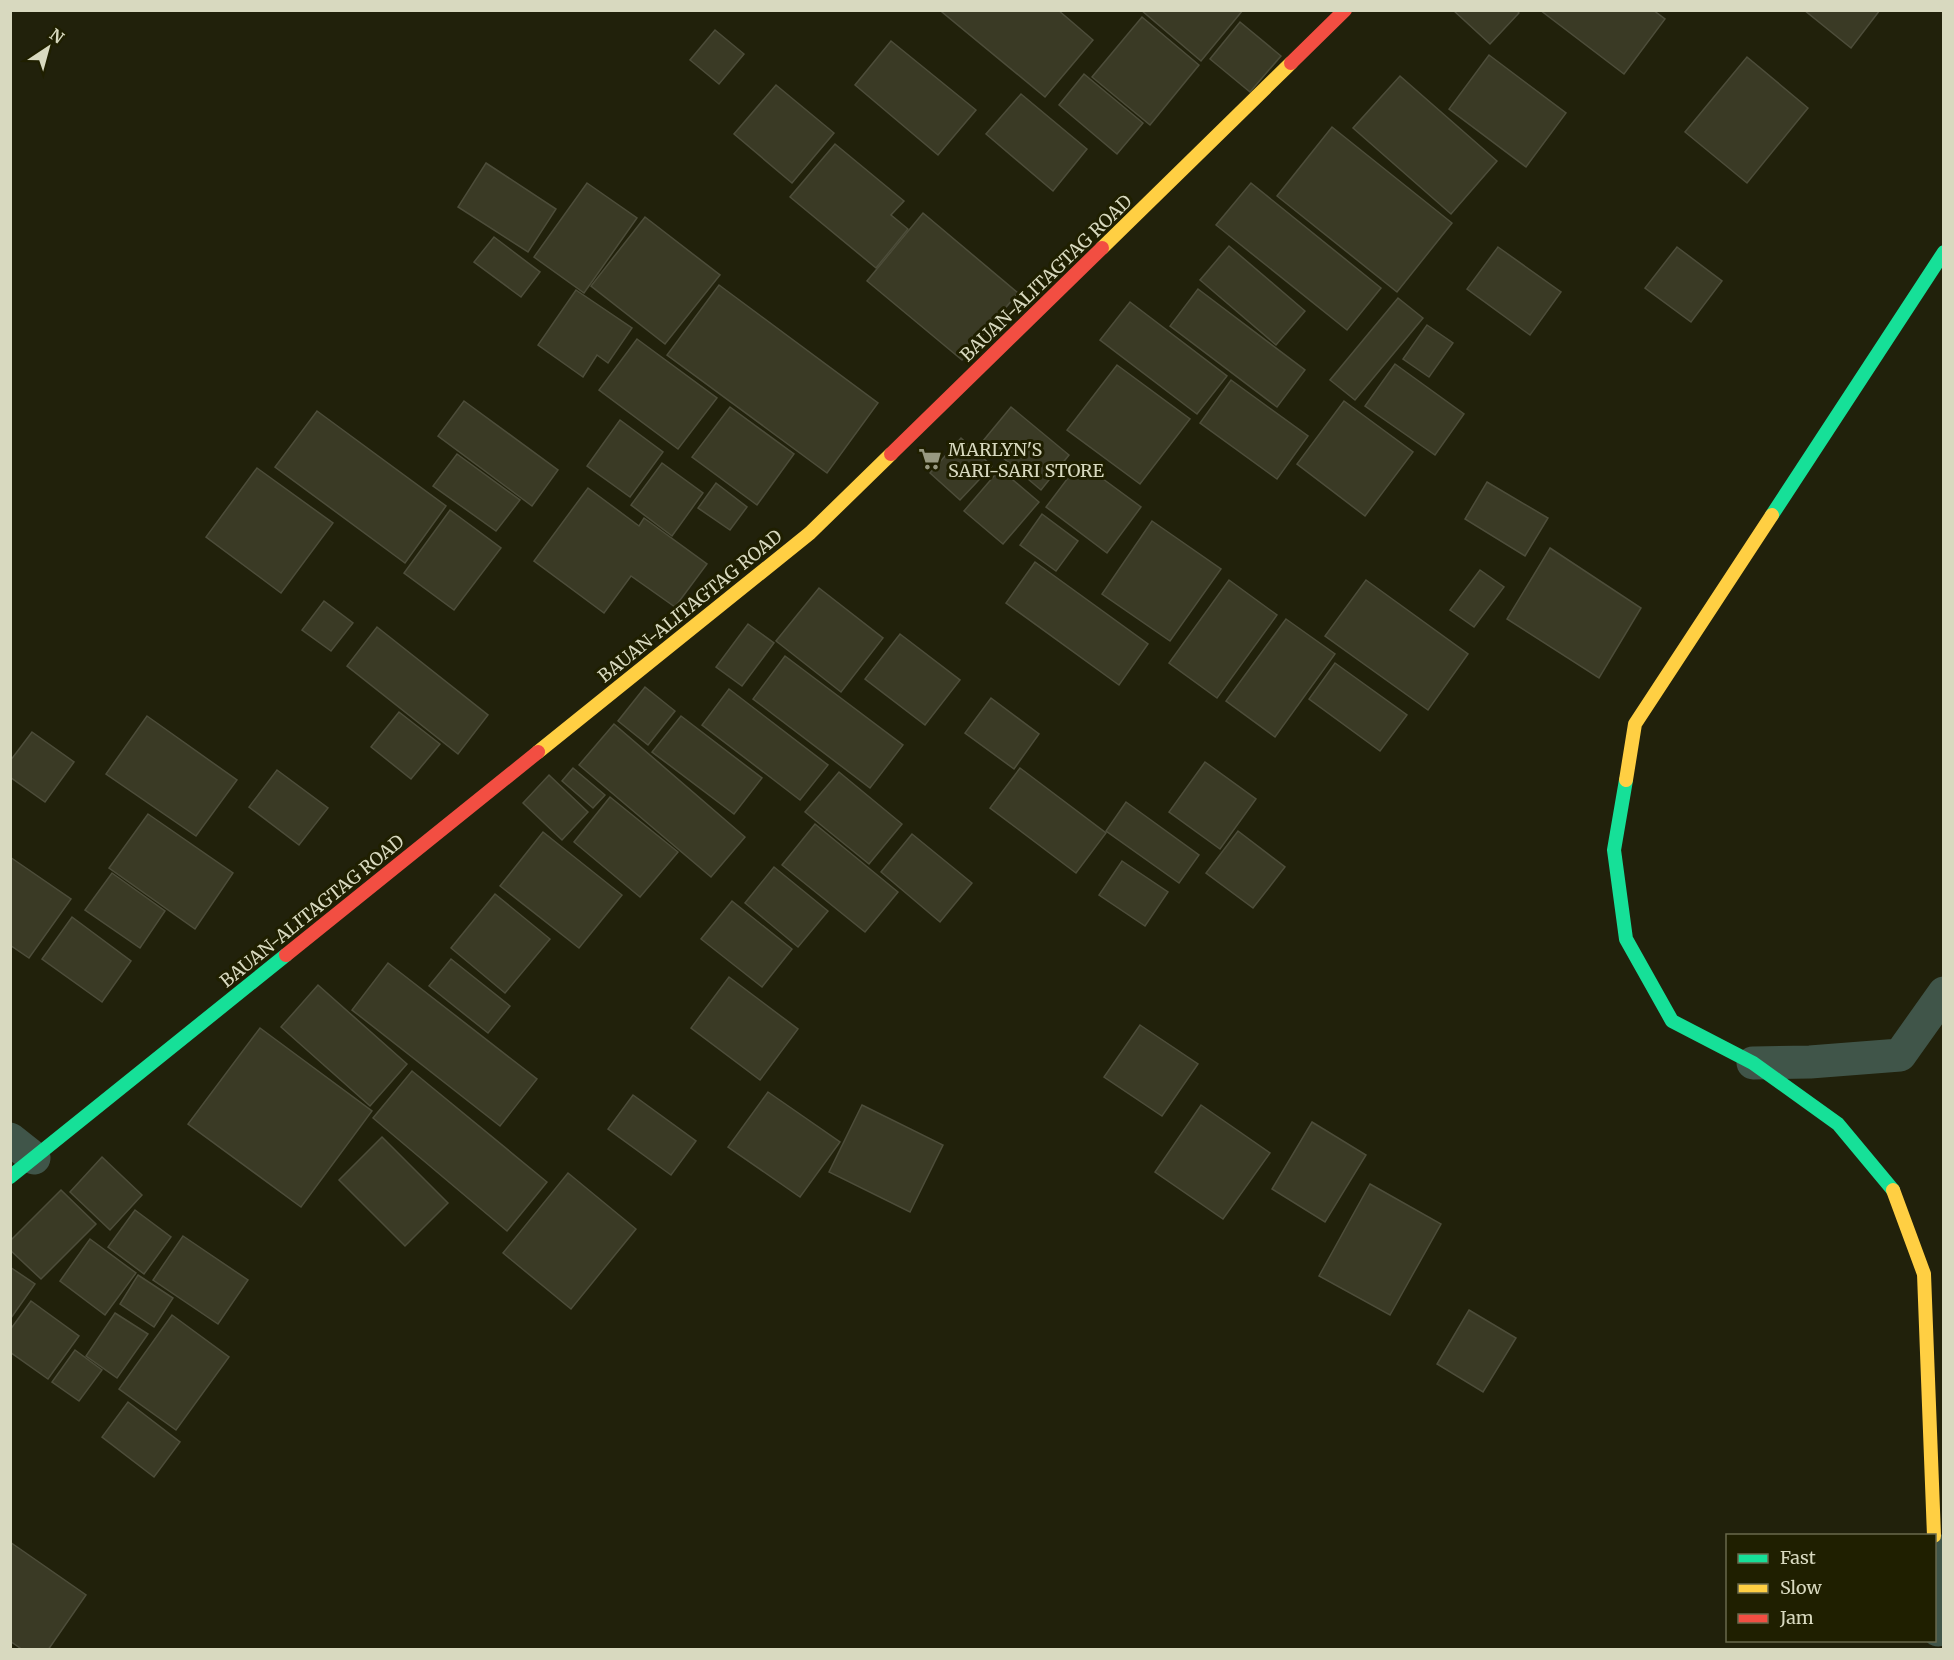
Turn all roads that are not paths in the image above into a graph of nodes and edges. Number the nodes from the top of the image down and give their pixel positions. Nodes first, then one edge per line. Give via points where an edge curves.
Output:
1 (1345, 10) edge
2 (1944, 252) edge
3 (1944, 993) edge
4 (1753, 1063) junction
5 (18, 1158) edge
6 (1934, 1534) edge
7 (1936, 1576) edge
8 (1938, 1630) dead end

1 - 5 main road, BAUAN-ALITAGTAG ROAD via 810,533
2 - 4 main road via 1635,724 1614,850 1626,939 1672,1021
3 - 4 street via 1900,1055
4 - 6 main road via 1838,1124 1892,1188 1924,1274
7 - 8 street

